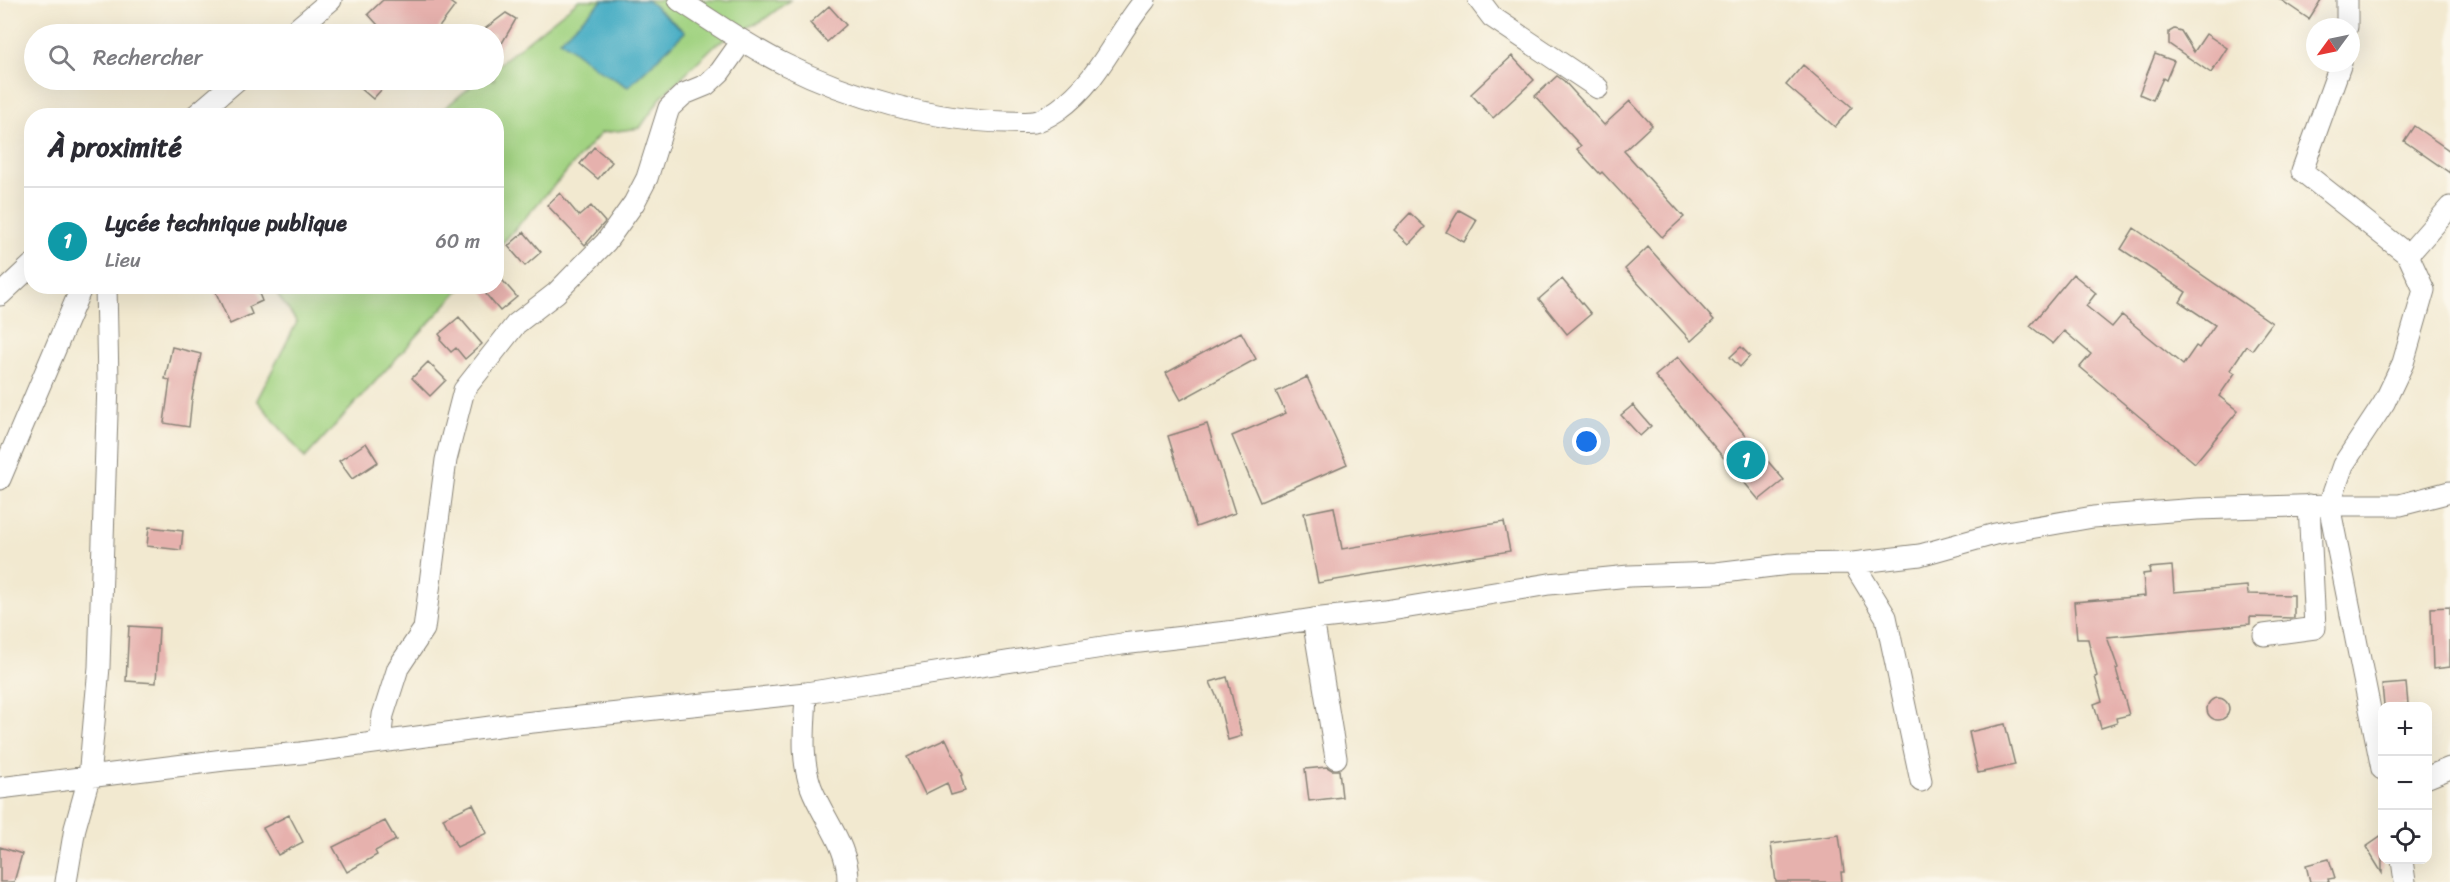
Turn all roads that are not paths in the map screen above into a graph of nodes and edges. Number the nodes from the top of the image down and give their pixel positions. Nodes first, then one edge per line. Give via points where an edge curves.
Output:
1 (331, 0) edge
2 (680, 0) edge
3 (1145, 0) edge
4 (1479, 0) edge
5 (2347, 0) edge
6 (2347, 18) edge
7 (303, 24) edge
8 (742, 40) junction
9 (2338, 72) edge
10 (1598, 88) dead end
11 (225, 90) edge
12 (204, 108) edge
13 (2450, 207) edge
14 (2408, 255) junction
15 (24, 273) edge
16 (78, 294) edge
17 (106, 294) edge
18 (0, 295) edge
19 (7, 454) edge
20 (0, 479) edge
21 (2450, 492) edge
22 (2319, 505) junction
23 (1852, 563) junction
24 (1313, 619) junction
25 (2264, 635) dead end
26 (806, 693) junction
27 (380, 742) junction
28 (2379, 756) edge
29 (1336, 758) dead end
30 (2450, 768) edge
31 (2432, 775) edge
32 (89, 778) junction
33 (1921, 781) dead end
34 (0, 788) edge
35 (2403, 864) edge
36 (66, 882) edge
37 (848, 882) edge
38 (2405, 882) edge

1 - 7 street
2 - 8 street
3 - 8 street via 1096,75 1059,109 1036,122 934,115 836,86 784,64
4 - 10 street via 1492,17
5 - 6 street
8 - 27 street via 720,72 669,108 647,178 606,242 556,293 516,324 464,390 446,460 424,629 398,668 389,691
9 - 14 street via 2302,171
11 - 12 street
13 - 14 street
14 - 22 street via 2424,290 2403,363 2384,403
15 - 18 street
16 - 19 street
17 - 32 street via 99,667
19 - 20 street
21 - 22 street via 2400,505
22 - 23 street via 2093,517 1995,534 1920,555
22 - 25 street via 2315,628
22 - 28 street
23 - 24 street via 1789,564 1549,584 1385,612
23 - 33 street via 1886,617
24 - 26 street
24 - 29 street
26 - 27 street
26 - 37 street via 806,768 848,863
27 - 32 street
30 - 31 street
32 - 34 street
32 - 36 street
35 - 38 street

